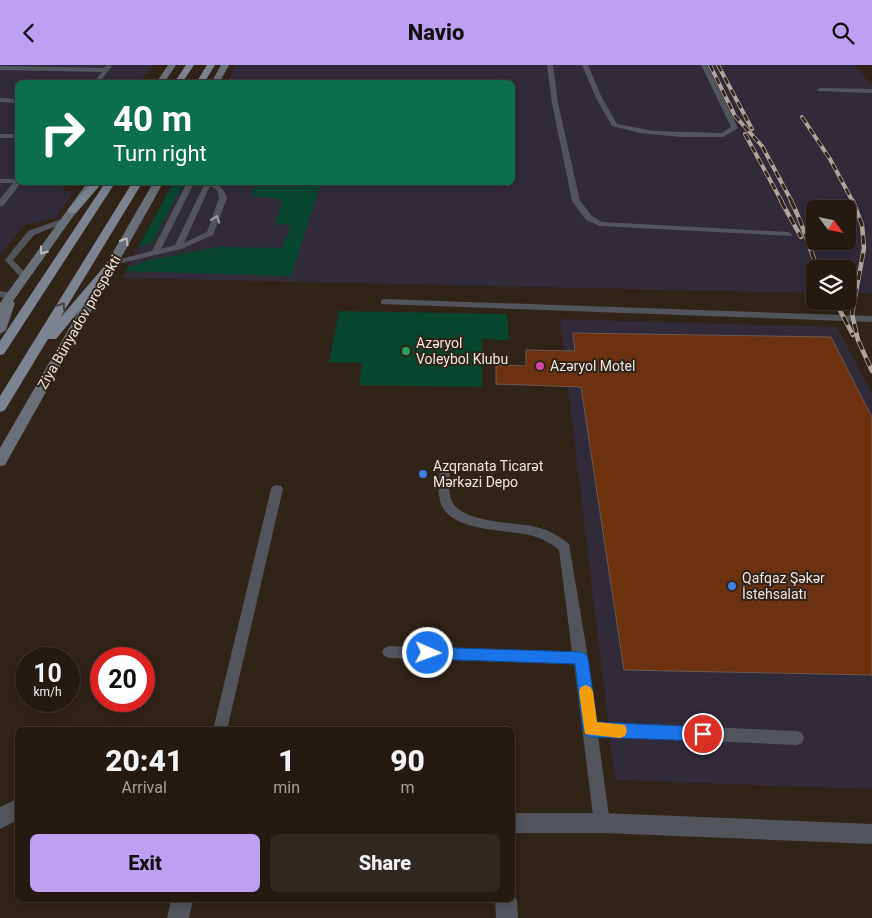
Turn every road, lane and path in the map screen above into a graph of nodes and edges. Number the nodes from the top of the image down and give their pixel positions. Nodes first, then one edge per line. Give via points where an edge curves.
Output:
1 (172, 65) edge
2 (190, 65) edge
3 (211, 65) edge
4 (225, 65) edge
5 (550, 65) edge
6 (585, 65) edge
7 (704, 65) edge
8 (0, 68) edge
9 (109, 68) edge
10 (99, 80) edge
11 (162, 80) edge
12 (180, 80) edge
13 (202, 80) edge
14 (217, 80) edge
15 (820, 90) dead end
16 (872, 91) edge
17 (0, 100) edge
18 (15, 101) edge
19 (0, 136) edge
20 (15, 136) edge
21 (0, 181) edge
22 (15, 181) edge
23 (15, 185) edge
24 (91, 185) edge
25 (95, 185) edge
26 (109, 185) edge
27 (137, 185) edge
28 (157, 185) edge
29 (189, 185) edge
30 (208, 185) edge
31 (213, 185) edge
32 (0, 204) edge
33 (72, 211) junction
34 (65, 221) junction
35 (788, 234) dead end
36 (178, 247) junction
37 (156, 253) junction
38 (112, 264) junction
39 (25, 277) junction
40 (6, 295) edge
41 (384, 302) dead end
42 (0, 311) edge
43 (872, 319) edge
44 (0, 330) edge
45 (0, 351) edge
46 (19, 375) junction
47 (0, 407) edge
48 (0, 461) edge
49 (445, 469) dead end
50 (277, 489) dead end
51 (389, 652) dead end
52 (581, 658) junction
53 (221, 727) edge
54 (590, 729) junction
55 (797, 738) dead end
56 (515, 823) edge
57 (602, 823) junction
58 (872, 834) edge
59 (182, 902) edge
60 (506, 902) edge
61 (178, 918) edge
62 (507, 918) edge

1 - 11 main road
2 - 12 main road
3 - 13 main road
4 - 14 main road
5 - 35 lane via 570,178 576,201 589,218 600,224
6 - 7 lane via 614,125 656,133 730,133 735,128
8 - 9 lane
9 - 10 lane
15 - 16 lane
17 - 18 lane
19 - 20 lane
21 - 22 lane
23 - 32 lane
24 - 33 main road
25 - 33 main road
26 - 45 main road
46 -> 27 main road, Ziya Bünyadov prospekti
38 -> 28 main road, Ziya Bünyadov prospekti
29 - 37 lane
30 - 36 lane
36 -> 31 lane via 210,233 223,198 220,189
33 - 34 main road
34 -> 39 main road
34 - 39 lane via 32,233 10,259
36 - 37 lane
37 - 38 lane
38 - 46 main road
38 - 48 main road, Ziya Bünyadov prospekti
39 - 40 main road
40 - 42 main road
40 - 44 main road
41 - 43 lane
46 - 47 main road, Ziya Bünyadov prospekti
49 - 52 lane via 448,506 455,513 475,522 538,531 558,540 565,548
50 - 53 lane
51 - 52 lane
52 - 54 lane
54 - 55 lane
54 - 57 lane
56 - 57 street
57 - 58 street
59 - 61 street
60 - 62 street

